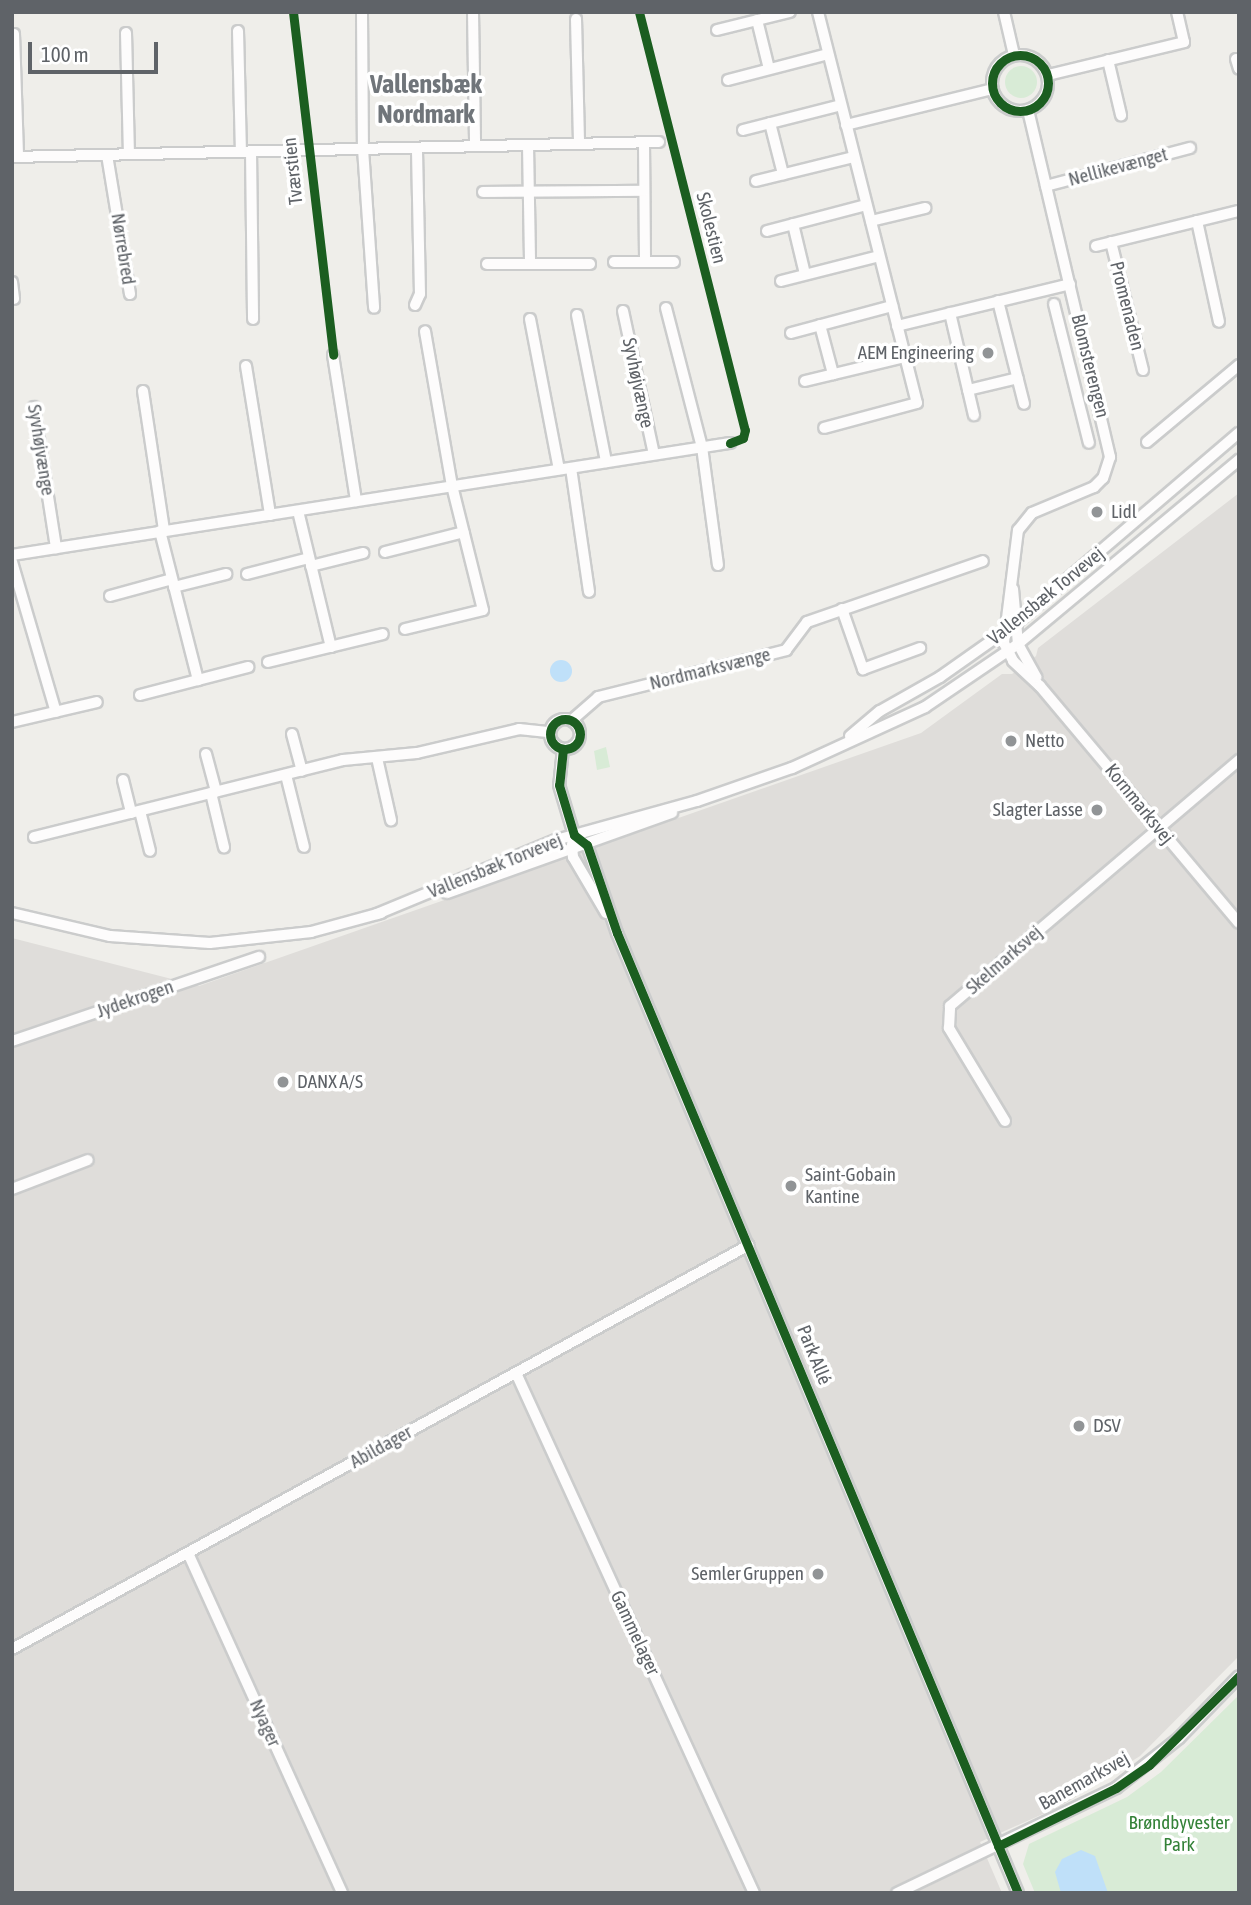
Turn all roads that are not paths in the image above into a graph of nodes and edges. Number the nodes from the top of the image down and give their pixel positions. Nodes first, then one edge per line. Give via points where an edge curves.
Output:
1 (362, 12) edge
2 (473, 12) edge
3 (790, 12) edge
4 (818, 12) edge
5 (1003, 12) edge
6 (1177, 12) edge
7 (576, 19) dead end
8 (757, 20) junction
9 (717, 30) dead end
10 (238, 31) dead end
11 (126, 33) dead end
12 (14, 34) dead end
13 (828, 54) junction
14 (1014, 55) junction
15 (1108, 60) junction
16 (769, 69) junction
17 (1048, 75) junction
18 (728, 80) dead end
19 (993, 89) junction
20 (841, 105) junction
21 (1028, 110) junction
22 (1121, 115) dead end
23 (770, 123) junction
24 (846, 125) junction
25 (743, 130) dead end
26 (659, 142) dead end
27 (643, 143) junction
28 (579, 144) junction
29 (528, 145) junction
30 (475, 146) junction
31 (417, 148) junction
32 (1190, 148) dead end
33 (363, 149) junction
34 (246, 151) junction
35 (129, 154) junction
36 (107, 155) junction
37 (15, 157) edge
38 (855, 157) junction
39 (783, 174) junction
40 (756, 181) dead end
41 (1046, 186) junction
42 (644, 191) junction
43 (483, 192) dead end
44 (528, 192) junction
45 (866, 205) junction
46 (925, 208) dead end
47 (1239, 211) edge
48 (871, 221) junction
49 (1197, 221) junction
50 (793, 224) junction
51 (767, 230) dead end
52 (1111, 242) junction
53 (1096, 246) dead end
54 (879, 256) junction
55 (614, 262) dead end
56 (645, 262) junction
57 (674, 262) dead end
58 (486, 264) dead end
59 (530, 264) junction
60 (590, 264) dead end
61 (805, 274) junction
62 (780, 281) dead end
63 (12, 282) edge
64 (1070, 284) junction
65 (130, 294) dead end
66 (14, 299) dead end
67 (998, 301) junction
68 (1054, 304) dead end
69 (415, 305) dead end
70 (892, 306) junction
71 (666, 307) dead end
72 (374, 308) dead end
73 (622, 311) dead end
74 (950, 313) junction
75 (577, 315) dead end
76 (253, 319) dead end
77 (530, 319) dead end
78 (1219, 322) dead end
79 (820, 326) junction
80 (897, 326) junction
81 (425, 331) dead end
82 (791, 333) dead end
83 (1085, 345) junction
84 (1065, 350) junction
85 (333, 355) dead end
86 (905, 357) junction
87 (1239, 365) edge
88 (246, 366) dead end
89 (1143, 370) dead end
90 (833, 374) junction
91 (1018, 378) junction
92 (805, 381) dead end
93 (968, 390) junction
94 (143, 391) dead end
95 (1024, 404) dead end
96 (34, 407) dead end
97 (974, 415) dead end
98 (824, 428) dead end
99 (1239, 433) edge
100 (1147, 442) dead end
101 (730, 443) dead end
102 (1089, 443) dead end
103 (702, 447) junction
104 (654, 454) junction
105 (1239, 460) edge
106 (606, 462) junction
107 (571, 468) junction
108 (559, 469) junction
109 (452, 486) junction
110 (356, 501) junction
111 (298, 511) junction
112 (270, 515) junction
113 (162, 530) junction
114 (464, 532) junction
115 (56, 548) junction
116 (385, 552) dead end
117 (363, 553) dead end
118 (12, 555) edge
119 (983, 561) dead end
120 (12, 562) edge
121 (310, 562) junction
122 (718, 565) dead end
123 (226, 574) dead end
124 (247, 574) dead end
125 (1012, 575) junction
126 (173, 583) junction
127 (589, 592) dead end
128 (110, 596) dead end
129 (842, 609) junction
130 (1015, 624) junction
131 (405, 629) dead end
132 (1003, 633) junction
133 (383, 634) dead end
134 (1018, 644) junction
135 (331, 647) junction
136 (920, 648) dead end
137 (1007, 653) junction
138 (268, 662) dead end
139 (248, 667) dead end
140 (198, 680) junction
141 (1040, 685) junction
142 (140, 695) dead end
143 (97, 702) dead end
144 (56, 712) junction
145 (572, 720) junction
146 (12, 722) edge
147 (550, 732) junction
148 (292, 734) dead end
149 (842, 743) junction
150 (563, 749) junction
151 (206, 754) dead end
152 (377, 758) junction
153 (1239, 760) edge
154 (302, 771) junction
155 (286, 775) junction
156 (123, 780) dead end
157 (213, 793) junction
158 (697, 801) junction
159 (135, 812) junction
160 (391, 820) dead end
161 (1157, 828) junction
162 (574, 835) junction
163 (34, 837) dead end
164 (587, 845) junction
165 (225, 847) dead end
166 (304, 847) dead end
167 (571, 850) junction
168 (150, 851) dead end
169 (12, 911) edge
170 (377, 914) junction
171 (1239, 922) edge
172 (617, 933) junction
173 (259, 957) dead end
174 (12, 1041) edge
175 (1005, 1121) dead end
176 (88, 1160) dead end
177 (12, 1189) edge
178 (750, 1245) junction
179 (516, 1373) junction
180 (187, 1553) junction
181 (12, 1649) edge
182 (1239, 1676) edge
183 (998, 1846) junction
184 (342, 1893) edge
185 (754, 1893) edge
186 (897, 1893) edge
187 (1018, 1893) edge

1 - 33 street
2 - 30 street
3 - 8 street
4 - 13 street
5 - 14 street
6 - 15 street via 1184,42
7 - 28 street
8 - 9 street
8 - 16 street
10 - 34 street
11 - 35 street
12 - 37 street
13 - 16 street
13 - 20 street
14 - 17 street via 1036,59
14 - 19 street via 996,68
15 - 17 street
15 - 22 street
16 - 18 street
17 - 21 street via 1046,95
19 - 21 street via 1005,106
19 - 24 street
20 - 23 street
20 - 24 street
21 - 41 street, Blomsterengen
23 - 25 street
23 - 39 street
24 - 38 street
26 - 27 street
27 - 28 street
27 - 42 street
28 - 29 street
29 - 30 street
29 - 44 street
30 - 31 street
31 - 33 street
31 - 69 street via 420,294
32 - 41 street, Nellikevænget
33 - 34 street
33 - 72 street
34 - 35 street
34 - 76 street
35 - 36 street
36 - 37 street
36 - 65 street, Nørrebred
38 - 39 street
38 - 45 street
39 - 40 street
41 - 64 street, Blomsterengen
42 - 44 street
42 - 56 street
43 - 44 street
44 - 59 street
45 - 48 street
45 - 50 street
46 - 48 street
47 - 49 street, Promenaden
48 - 54 street
49 - 52 street, Promenaden
49 - 78 street
50 - 51 street
50 - 61 street
52 - 53 street, Promenaden
52 - 89 street, Promenaden
54 - 61 street
54 - 70 street
55 - 56 street
56 - 57 street
58 - 59 street
59 - 60 street
61 - 62 street
63 - 66 street
64 - 67 street
64 - 83 street, Blomsterengen
67 - 74 street
67 - 91 street
68 - 84 street
70 - 79 street
70 - 80 street
71 - 103 street
73 - 104 street, Syvhøjvænge
74 - 80 street
74 - 93 street
75 - 106 street
77 - 108 street
79 - 82 street
79 - 90 street
80 - 86 street
81 - 109 street
83 - 84 street
83 - 125 street, Blomsterengen via 1110,448 1109,466 1094,487 1032,513 1016,536
84 - 102 street
85 - 110 street
86 - 90 street
86 - 98 street via 917,403
87 - 100 street
88 - 112 street
90 - 92 street
91 - 93 street
91 - 95 street
93 - 97 street
94 - 113 street
96 - 115 street, Syvhøjvænge
99 - 130 street, Vallensbæk Torvevej
101 - 103 street, Syvhøjvænge
103 - 104 street, Syvhøjvænge
103 - 122 street
104 - 106 street, Syvhøjvænge
105 - 134 street, Vallensbæk Torvevej
106 - 107 street, Syvhøjvænge
107 - 108 street, Syvhøjvænge
107 - 127 street
108 - 109 street, Syvhøjvænge
109 - 110 street, Syvhøjvænge
109 - 114 street
110 - 111 street, Syvhøjvænge
111 - 112 street, Syvhøjvænge
111 - 121 street
112 - 113 street, Syvhøjvænge
113 - 115 street, Syvhøjvænge
113 - 126 street
114 - 116 street
114 - 131 street via 484,610
115 - 118 street, Syvhøjvænge
117 - 121 street
119 - 129 street, Nordmarksvænge
120 - 144 street
121 - 124 street
121 - 135 street
123 - 126 street
125 - 130 street, Blomsterengen
125 - 132 street, Blomsterengen
126 - 128 street
126 - 140 street
129 - 136 street via 863,669
129 - 145 street, Nordmarksvænge via 807,622 786,650 598,697
130 - 132 street, Vallensbæk Torvevej
130 - 134 street, Blomsterengen
132 - 137 street
132 - 149 street, Vallensbæk Torvevej via 880,711
133 - 135 street
134 - 137 street, Vallensbæk Torvevej
134 - 141 street, Kornmarksvej
135 - 138 street
137 - 141 street, Kornmarksvej
137 - 149 street, Vallensbæk Torvevej via 925,707
139 - 140 street
140 - 142 street
141 - 161 street, Kornmarksvej
143 - 144 street
144 - 146 street
145 - 147 street via 556,722
145 - 150 street via 580,738 573,747
147 - 150 street via 555,745
147 - 152 street via 519,729
148 - 154 street
149 - 158 street, Vallensbæk Torvevej via 792,768
150 - 162 street via 559,785
151 - 157 street
152 - 154 street via 343,760
152 - 160 street
153 - 161 street, Skelmarksvej
154 - 155 street
155 - 157 street
155 - 166 street
156 - 159 street
157 - 159 street
157 - 165 street
158 - 162 street, Vallensbæk Torvevej
158 - 164 street, Vallensbæk Torvevej
159 - 163 street
159 - 168 street
161 - 171 street, Kornmarksvej
161 - 175 street, Skelmarksvej via 950,1006 949,1028
162 - 164 street
162 - 167 street
162 - 170 street, Vallensbæk Torvevej
164 - 167 street, Vallensbæk Torvevej
164 - 172 street, Park Allé
167 - 170 street, Vallensbæk Torvevej
167 - 172 street, Park Allé
169 - 170 street, Vallensbæk Torvevej via 143,941 210,943 278,938
172 - 178 street, Park Allé
173 - 174 street, Jydekrogen
176 - 177 street
178 - 179 street, Abildager
178 - 183 street, Park Allé
179 - 180 street, Abildager
179 - 185 street, Gammelager
180 - 181 street, Abildager
180 - 184 street, Nyager
182 - 183 street, Banemarksvej via 1149,1765 1106,1793
183 - 186 street, Banemarksvej
183 - 187 street, Park Allé

